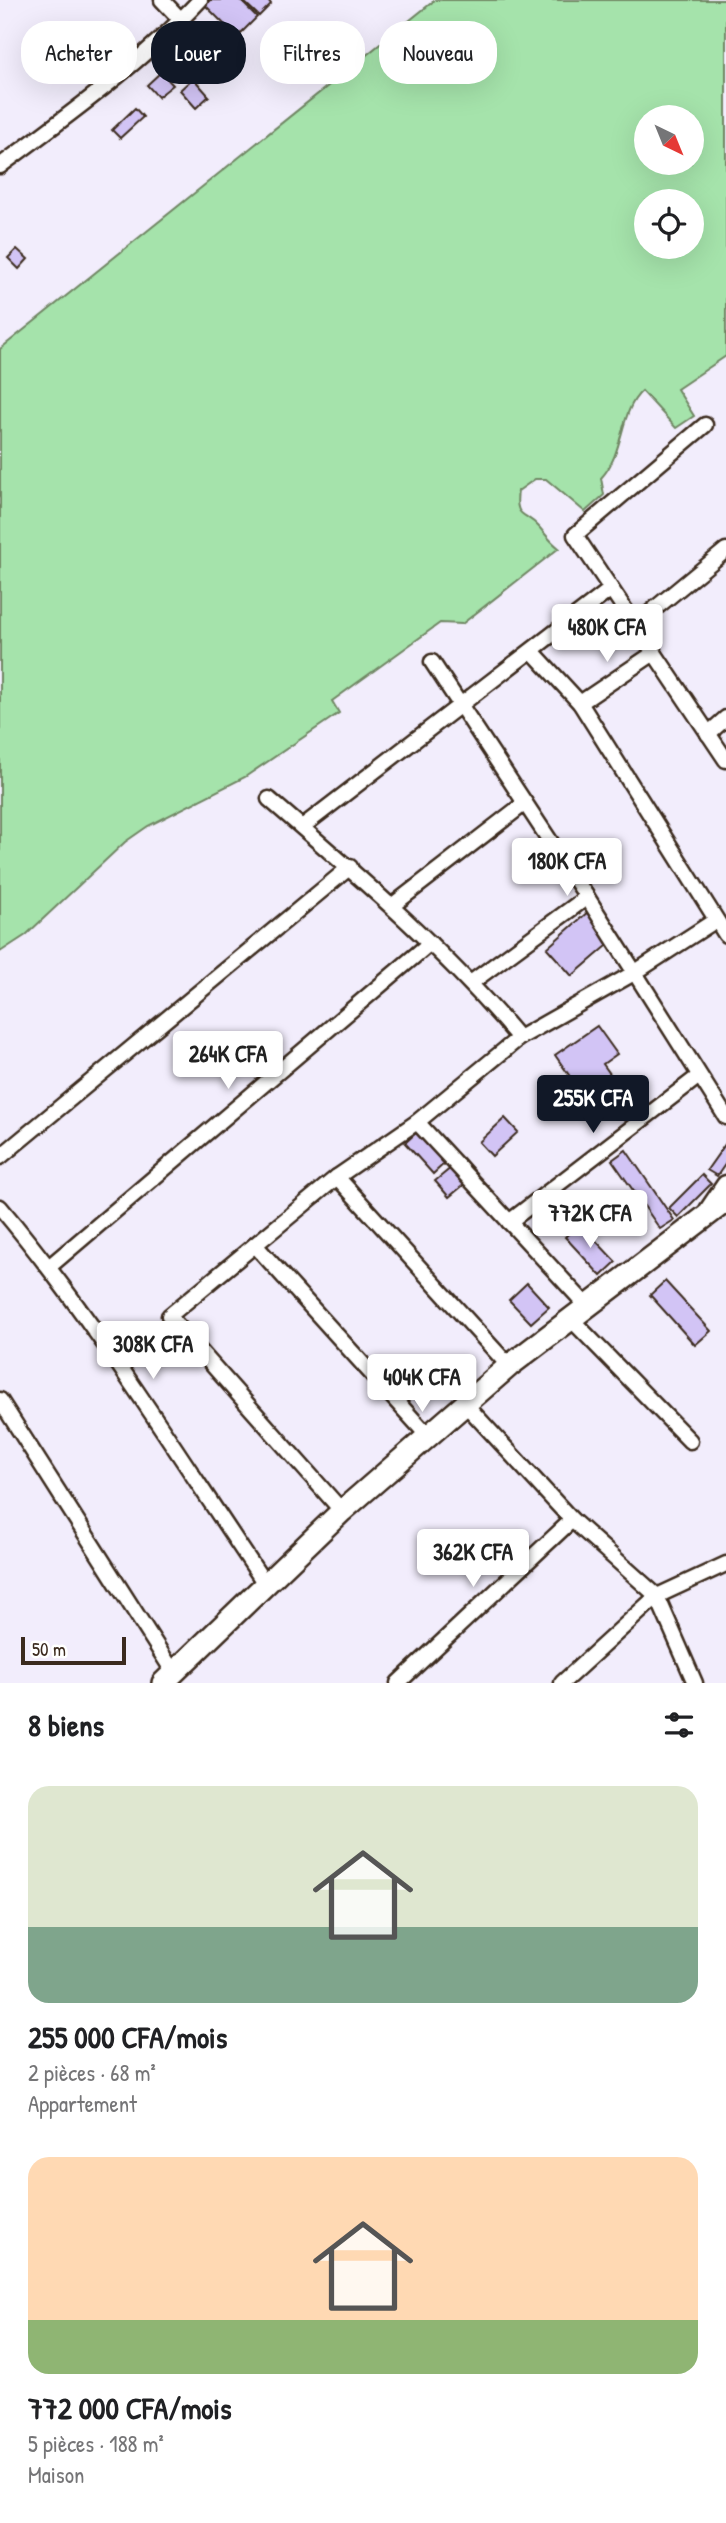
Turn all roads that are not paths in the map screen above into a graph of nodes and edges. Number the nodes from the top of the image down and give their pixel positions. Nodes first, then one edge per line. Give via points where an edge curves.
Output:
1 (162, 0) edge
2 (200, 0) edge
3 (181, 20) junction
4 (0, 166) edge
5 (705, 425) dead end
6 (726, 550) edge
7 (611, 589) junction
8 (635, 625) junction
9 (532, 651) junction
10 (654, 653) junction
11 (432, 662) dead end
12 (580, 703) junction
13 (461, 705) junction
14 (726, 718) edge
15 (708, 734) junction
16 (726, 760) edge
17 (269, 799) dead end
18 (525, 803) junction
19 (302, 827) junction
20 (350, 867) junction
21 (587, 897) junction
22 (393, 905) junction
23 (716, 920) junction
24 (726, 936) edge
25 (430, 943) junction
26 (634, 973) junction
27 (472, 982) junction
28 (519, 1038) junction
29 (699, 1076) junction
30 (726, 1117) edge
31 (417, 1122) junction
32 (0, 1157) edge
33 (337, 1177) junction
34 (726, 1185) edge
35 (726, 1201) edge
36 (0, 1207) edge
37 (707, 1213) junction
38 (509, 1222) junction
39 (255, 1245) junction
40 (50, 1266) junction
41 (580, 1313) junction
42 (509, 1366) junction
43 (0, 1400) edge
44 (466, 1405) junction
45 (428, 1436) junction
46 (690, 1441) dead end
47 (342, 1511) junction
48 (572, 1520) junction
49 (726, 1564) edge
50 (266, 1585) junction
51 (657, 1597) junction
52 (169, 1678) edge
53 (398, 1683) edge
54 (562, 1683) edge
55 (695, 1683) edge

1 - 3 street
2 - 3 street
3 - 4 street via 73,113
5 - 7 street via 575,535
6 - 8 street
7 - 8 street
7 - 9 street
8 - 10 street
9 - 12 street
9 - 13 street
10 - 12 street
10 - 15 street
11 - 13 street
12 - 23 street
13 - 18 street
13 - 19 street
14 - 15 street
15 - 16 street
17 - 19 street
18 - 21 street
18 - 22 street
19 - 20 street
20 - 22 street
20 - 32 street
21 - 26 street
21 - 27 street
22 - 25 street
23 - 24 street
23 - 26 street
25 - 27 street
25 - 40 street
26 - 28 street
26 - 29 street
27 - 28 street
28 - 31 street
29 - 30 street
29 - 38 street
31 - 33 street
31 - 38 street
33 - 39 street
33 - 42 street
34 - 37 street
35 - 37 main road
36 - 40 street
37 - 41 main road
38 - 41 street
39 - 45 street
39 - 47 street via 169,1316
40 - 50 street via 149,1405
41 - 42 main road
41 - 46 street
42 - 44 main road
43 - 52 street
44 - 45 main road
44 - 48 street
45 - 47 main road
47 - 50 main road
48 - 51 street
48 - 53 street
49 - 51 street
50 - 52 main road
51 - 54 street
51 - 55 street

